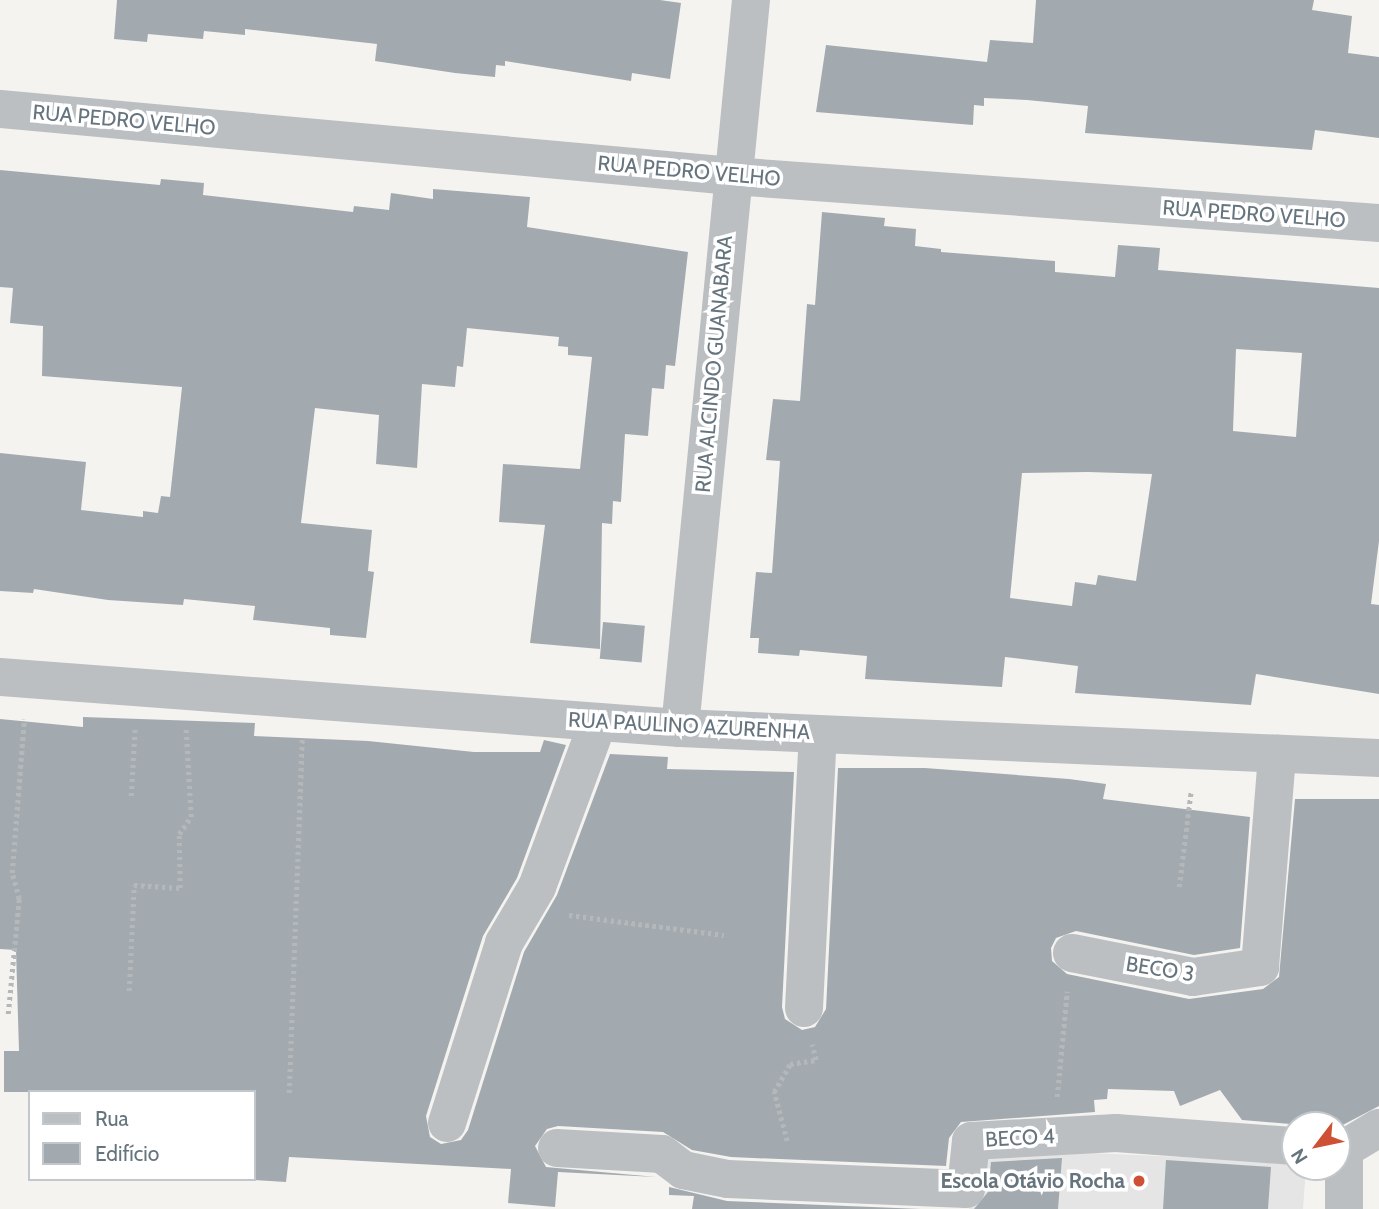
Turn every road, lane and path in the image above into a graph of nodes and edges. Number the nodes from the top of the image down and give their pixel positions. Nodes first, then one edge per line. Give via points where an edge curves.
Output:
1 (751, 0) edge
2 (0, 109) edge
3 (732, 176) junction
4 (1379, 223) edge
5 (14, 678) edge
6 (137, 688) junction
7 (187, 691) junction
8 (303, 700) junction
9 (598, 722) junction
10 (680, 728) junction
11 (818, 734) junction
12 (1196, 750) junction
13 (1277, 754) junction
14 (1379, 758) edge
15 (131, 796) dead end
16 (1179, 887) dead end
17 (526, 907) junction
18 (724, 935) dead end
19 (1072, 953) joint
20 (129, 991) dead end
21 (804, 1008) joint
22 (8, 1014) dead end
23 (289, 1093) dead end
24 (447, 1123) dead end
25 (1379, 1128) edge
26 (1055, 1136) junction
27 (1351, 1143) edge
28 (1281, 1145) edge
29 (556, 1147) dead end
30 (788, 1180) junction
31 (1342, 1181) edge
32 (1344, 1209) edge

1 - 3 street, RUA ALCINDO GUANABARA
2 - 3 street, RUA PEDRO VELHO
3 - 4 street, RUA PEDRO VELHO
3 - 10 street, RUA ALCINDO GUANABARA
5 - 6 street, RUA PAULINO AZURENHA
5 - 22 path via 12,873 19,899
6 - 7 street, RUA PAULINO AZURENHA
6 - 15 path
7 - 8 street, RUA PAULINO AZURENHA
7 - 20 path via 185,772 191,779 191,817 179,834 180,888 134,885
8 - 9 street, RUA PAULINO AZURENHA
8 - 23 path
9 - 10 street, RUA PAULINO AZURENHA
9 - 17 street via 561,828
10 - 11 street, RUA PAULINO AZURENHA
11 - 12 street, RUA PAULINO AZURENHA
11 - 21 street
12 - 13 street, RUA PAULINO AZURENHA
12 - 16 path
13 - 14 street, RUA PAULINO AZURENHA
13 - 19 street, BECO 3 via 1260,967 1193,977
17 - 18 path via 633,926
17 - 24 street via 504,943
19 - 26 path
21 - 30 path via 816,1060 790,1064 775,1091 786,1134
25 - 27 street
26 - 28 street, BECO 4 via 1116,1133
26 - 30 street, BECO 4 via 971,1141 966,1189
29 - 30 street, BECO 4 via 662,1154 683,1170 728,1179
31 - 32 street

